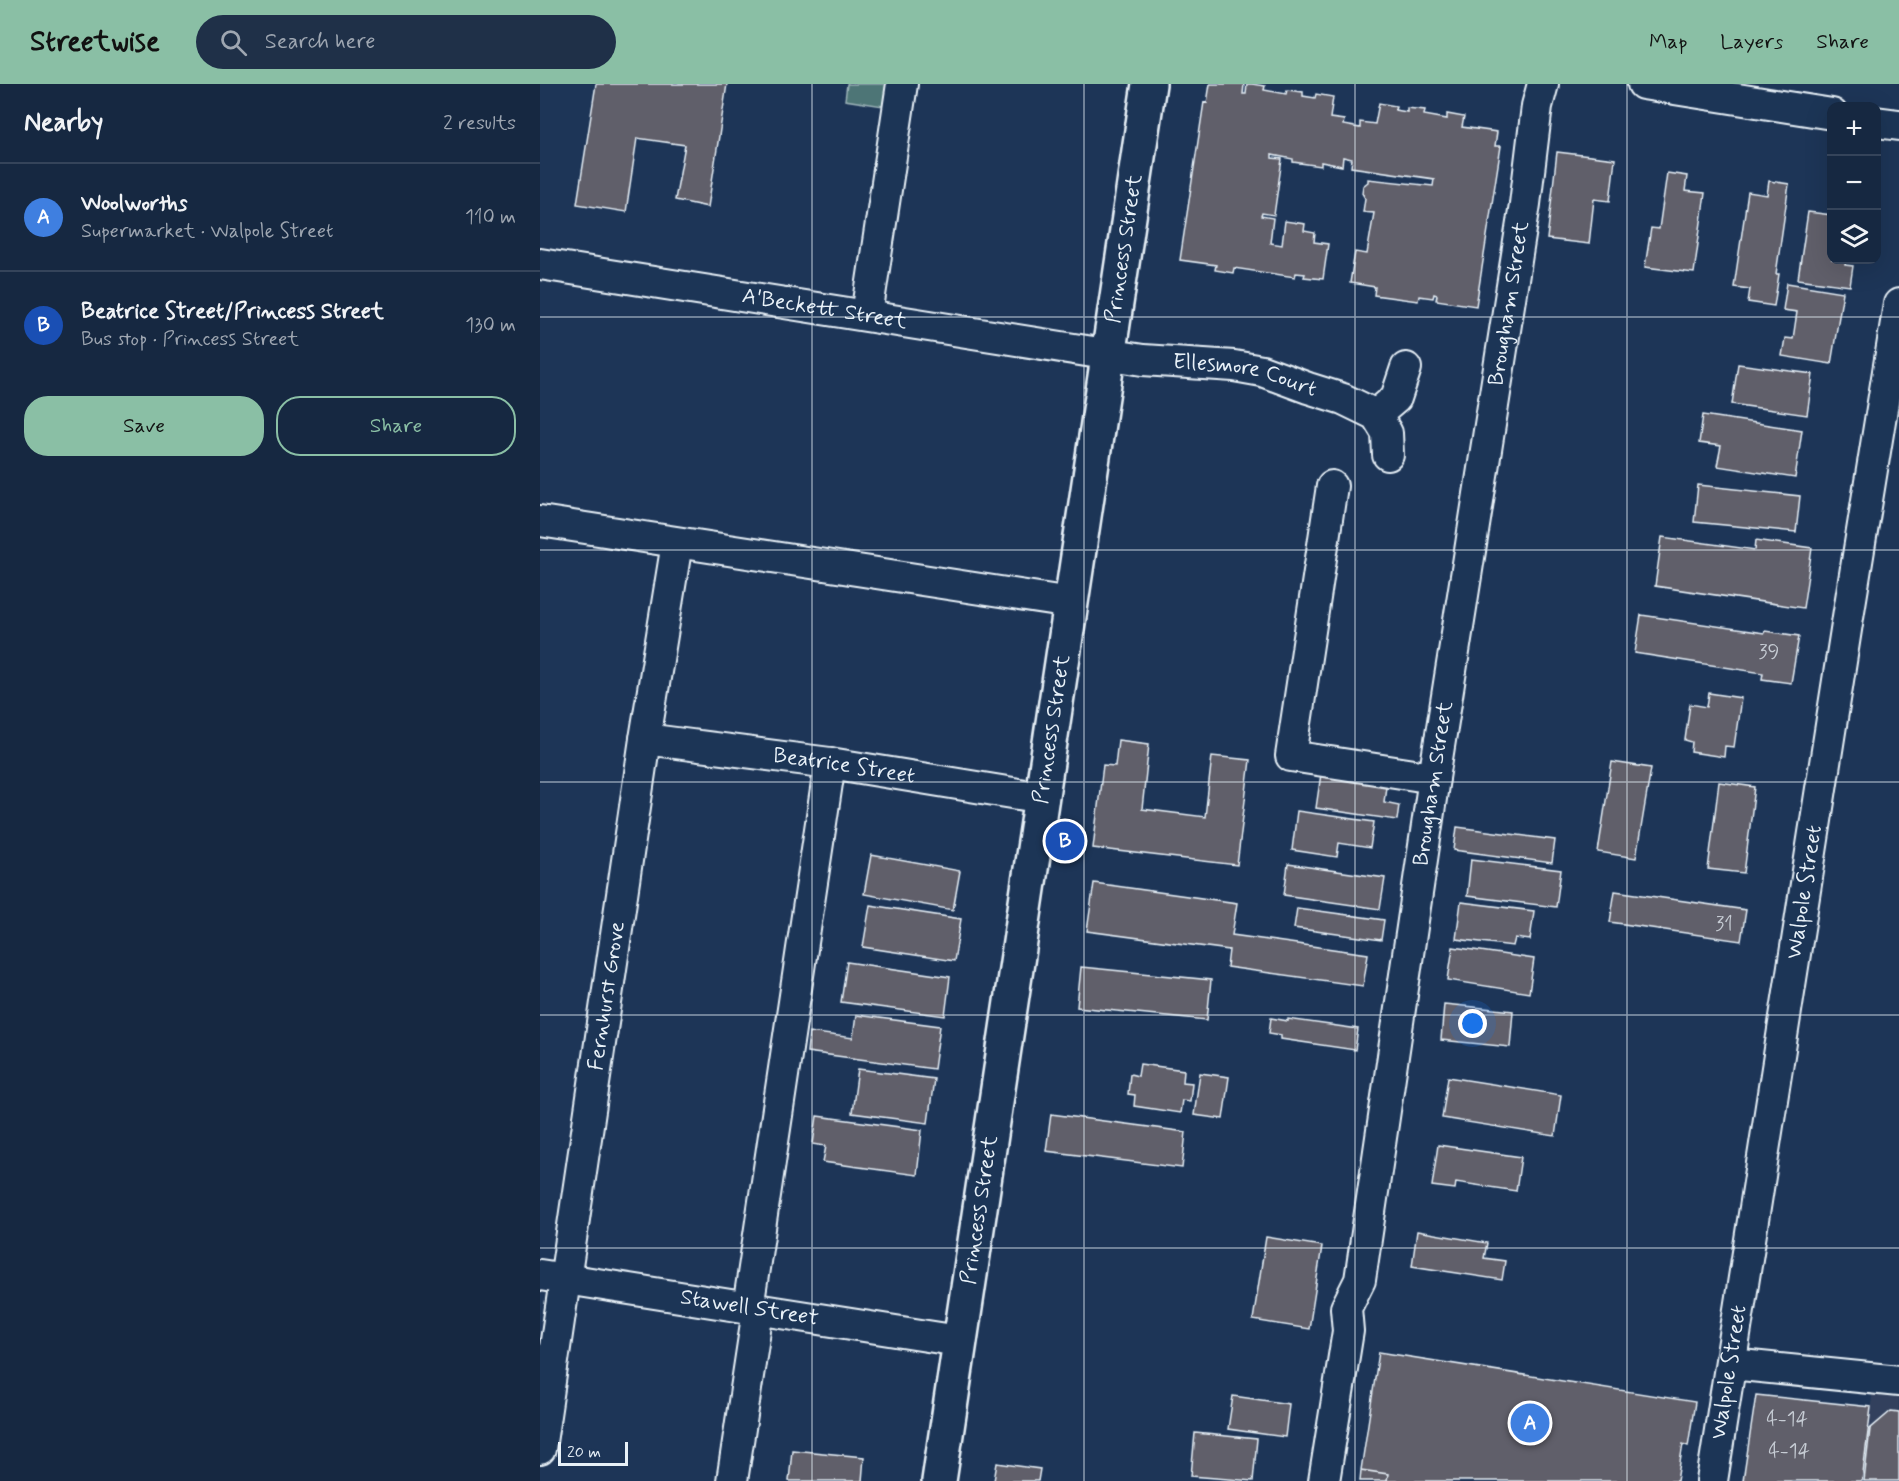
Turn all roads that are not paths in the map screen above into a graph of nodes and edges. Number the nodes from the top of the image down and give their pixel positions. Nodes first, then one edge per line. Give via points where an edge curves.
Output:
1 (902, 84) edge
2 (1149, 84) edge
3 (1543, 84) edge
4 (1643, 84) edge
5 (1827, 113) edge
6 (1899, 113) edge
7 (1881, 114) edge
8 (1881, 123) edge
9 (1899, 125) edge
10 (540, 264) edge
11 (1899, 304) edge
12 (867, 315) junction
13 (1109, 354) junction
14 (1406, 368) dead end
15 (1376, 415) junction
16 (1388, 454) dead end
17 (1332, 486) dead end
18 (540, 522) edge
19 (677, 543) junction
20 (1071, 603) junction
21 (645, 739) junction
22 (830, 764) junction
23 (1434, 778) junction
24 (1043, 798) junction
25 (553, 1277) edge
26 (753, 1309) junction
27 (959, 1341) junction
28 (1731, 1364) junction
29 (1899, 1381) edge
30 (540, 1449) edge
31 (732, 1481) edge
32 (939, 1481) edge
33 (1324, 1481) edge
34 (1712, 1481) edge

1 - 12 street
2 - 13 main road, Princess Street
3 - 23 street, Brougham Street
4 - 5 street
6 - 7 street
8 - 9 street
10 - 12 street, A'Beckett Street
11 - 28 street, Walpole Street
12 - 13 street, A'Beckett Street
13 - 15 street, Ellesmore Court via 1262,371 1343,399
13 - 20 main road, Princess Street
14 - 15 street via 1396,398
15 - 16 street via 1387,433
17 - 23 street via 1291,756
18 - 19 street
19 - 20 street
19 - 21 street, Fernhurst Grove
20 - 24 main road, Princess Street
21 - 22 street, Beatrice Street
21 - 25 street, Fernhurst Grove
22 - 24 street, Beatrice Street
22 - 26 street
23 - 33 street, Brougham Street via 1360,1280 1346,1308 1348,1331
24 - 27 main road, Princess Street
25 - 26 street, Stawell Street
25 - 30 street, Fernhurst Grove
26 - 27 street, Stawell Street
26 - 31 street
27 - 32 main road, Princess Street
28 - 29 street
28 - 34 street, Walpole Street

